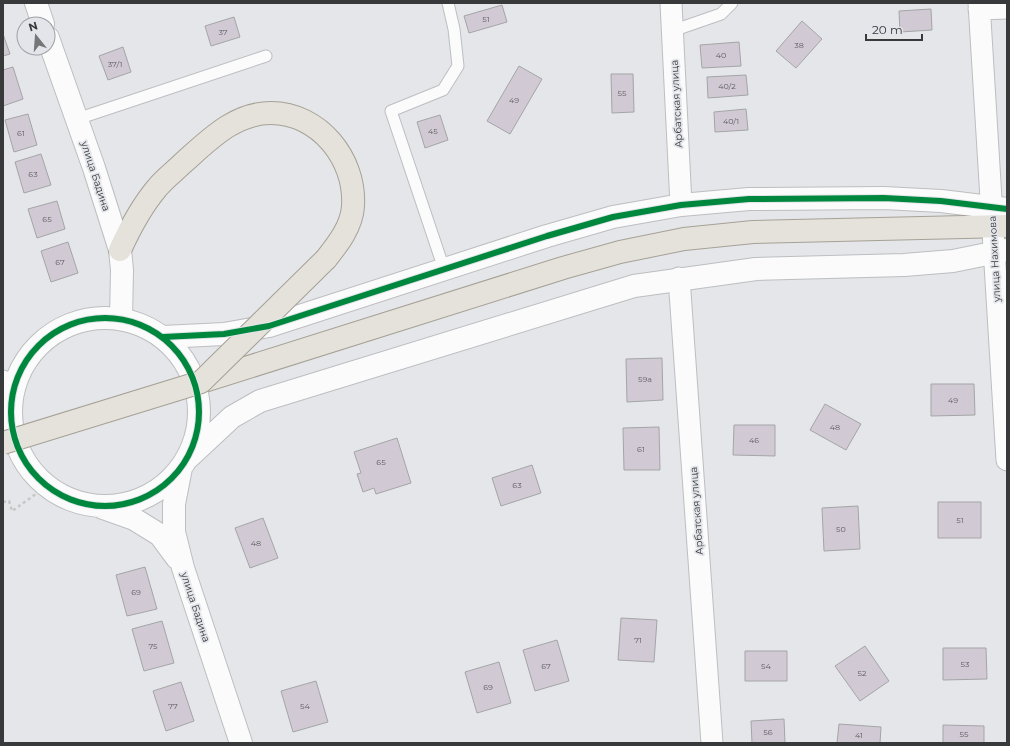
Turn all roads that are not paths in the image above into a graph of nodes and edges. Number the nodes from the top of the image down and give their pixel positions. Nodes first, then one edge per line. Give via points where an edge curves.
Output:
1 (36, 3) edge
2 (448, 3) edge
3 (671, 3) edge
4 (732, 3) edge
5 (979, 6) edge
6 (1007, 8) edge
7 (40, 16) edge
8 (672, 31) junction
9 (54, 56) edge
10 (266, 56) dead end
11 (77, 119) junction
12 (681, 205) junction
13 (999, 217) edge
14 (120, 250) junction
15 (1000, 252) edge
16 (444, 269) junction
17 (679, 278) junction
18 (121, 319) junction
19 (163, 337) junction
20 (201, 382) junction
21 (8, 384) edge
22 (3, 443) edge
23 (1007, 460) edge
24 (185, 463) junction
25 (98, 506) junction
26 (183, 568) junction
27 (241, 743) edge
28 (712, 743) edge

1 - 7 street
2 - 16 lane via 458,66 443,90 391,111
3 - 8 street, Арбатская улица
4 - 8 lane via 721,14
5 - 6 street, улица Нахимова
5 - 13 street, улица Нахимова
8 - 12 street, Арбатская улица
9 - 11 street, улица Бадина
10 - 11 lane
11 - 14 street, улица Бадина
12 - 13 street via 749,200 884,198 941,201
12 - 16 street via 613,217
13 - 15 street, улица Нахимова
13 - 20 main road via 745,233 684,239 620,252
14 - 18 street, улица Бадина
14 - 20 main road, bridge via 134,220 157,187 218,131 243,119 270,113 297,117 319,128 337,148 352,186 353,208 340,242 326,259
15 - 17 street via 953,261 904,265 756,269
15 - 23 street, улица Нахимова
16 - 19 street via 269,326 224,334
17 - 24 street via 634,286 260,401 232,417
17 - 28 street, Арбатская улица
18 - 19 street, улица Бадина via 144,326
18 - 21 street, улица Бадина via 94,318 66,325 43,340
19 - 24 street, улица Бадина via 182,356 194,380 200,406 198,432
20 - 22 main road, bridge
21 - 25 street, улица Бадина via 15,442 28,467 47,486 71,500
24 - 25 street via 165,485 145,498 122,505
24 - 26 street, улица Бадина via 174,504 174,532
25 - 26 street via 134,519 160,535
26 - 27 street, улица Бадина

